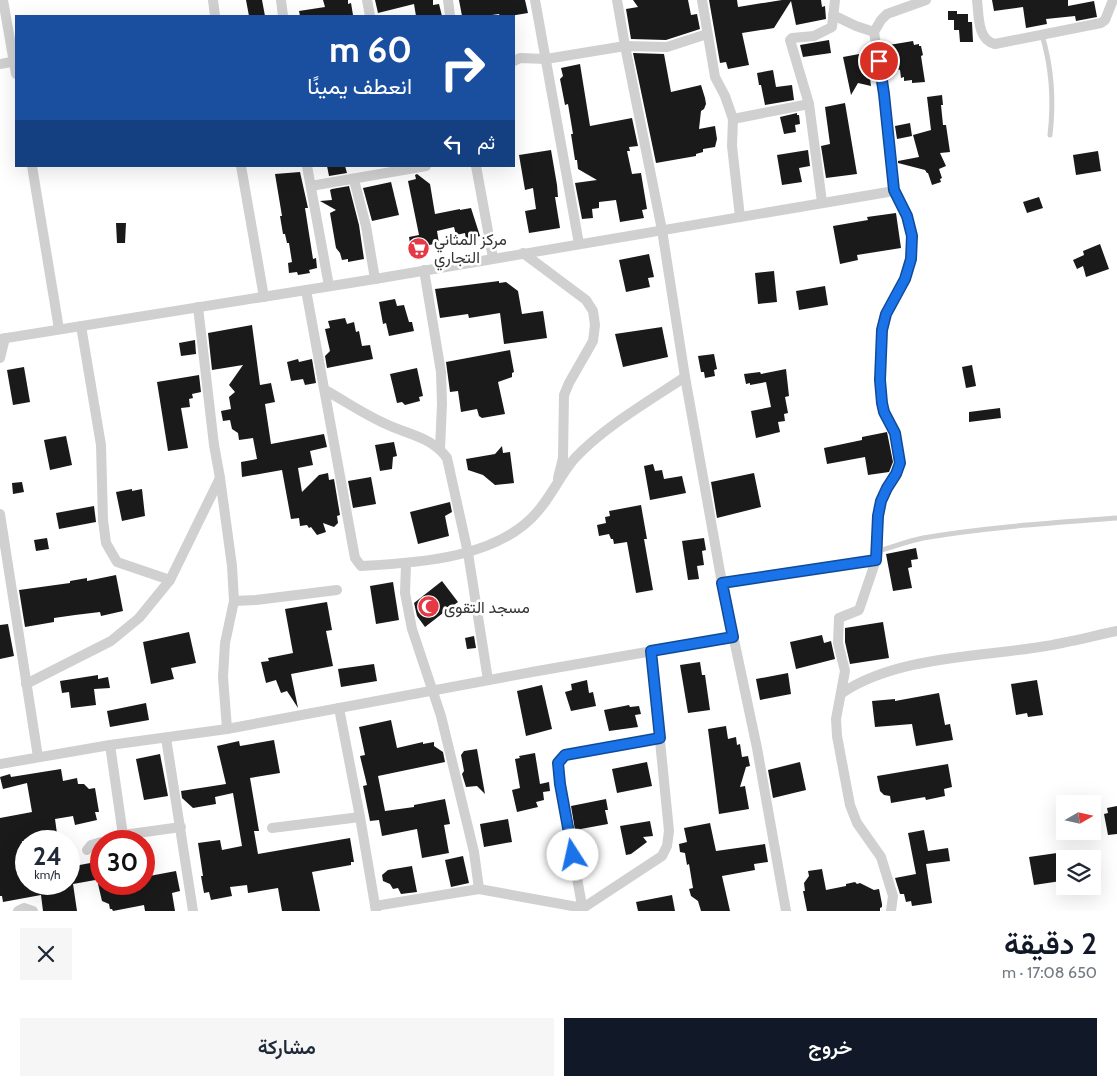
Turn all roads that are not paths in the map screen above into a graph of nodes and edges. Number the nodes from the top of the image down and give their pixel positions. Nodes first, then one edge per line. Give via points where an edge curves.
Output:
1 (3, 0) edge
2 (213, 0) edge
3 (281, 0) edge
4 (367, 0) edge
5 (448, 0) edge
6 (535, 0) edge
7 (617, 0) edge
8 (702, 0) edge
9 (835, 0) edge
10 (926, 0) edge
11 (977, 0) edge
12 (1113, 0) edge
13 (215, 15) edge
14 (283, 15) edge
15 (370, 15) edge
16 (450, 15) edge
17 (833, 15) junction
18 (874, 32) junction
19 (707, 34) junction
20 (1042, 35) junction
21 (625, 46) junction
22 (546, 59) junction
23 (15, 61) edge
24 (515, 61) edge
25 (0, 64) edge
26 (809, 104) junction
27 (733, 119) junction
28 (1050, 135) dead end
29 (32, 167) edge
30 (241, 167) edge
31 (307, 167) edge
32 (421, 167) edge
33 (476, 167) edge
34 (354, 180) junction
35 (311, 186) junction
36 (894, 190) junction
37 (822, 202) junction
38 (740, 217) junction
39 (662, 230) junction
40 (579, 244) junction
41 (524, 253) junction
42 (493, 258) junction
43 (424, 270) junction
44 (375, 279) junction
45 (329, 286) junction
46 (306, 290) junction
47 (264, 297) junction
48 (198, 307) junction
49 (81, 326) junction
50 (59, 329) junction
51 (2, 339) edge
52 (0, 358) edge
53 (685, 377) junction
54 (325, 390) junction
55 (440, 449) junction
56 (220, 478) junction
57 (556, 484) junction
58 (0, 514) edge
59 (1117, 518) edge
60 (468, 553) junction
61 (877, 555) junction
62 (406, 564) junction
63 (170, 580) junction
64 (722, 583) junction
65 (337, 590) dead end
66 (234, 600) junction
67 (1117, 631) edge
68 (733, 637) junction
69 (651, 651) junction
70 (488, 680) junction
71 (26, 684) junction
72 (434, 691) junction
73 (842, 693) junction
74 (338, 708) junction
75 (227, 729) junction
76 (166, 738) junction
77 (660, 738) junction
78 (110, 745) junction
79 (38, 757) junction
80 (0, 764) edge
81 (360, 817) junction
82 (181, 827) junction
83 (272, 828) dead end
84 (122, 830) edge
85 (155, 831) edge
86 (90, 846) edge
87 (87, 850) dead end
88 (479, 889) junction
89 (376, 909) edge
90 (583, 910) edge
91 (18, 911) edge
92 (33, 911) edge
93 (193, 911) edge
94 (786, 911) edge
95 (891, 911) edge

1 - 23 street
2 - 13 street
3 - 14 street
4 - 15 street
5 - 16 street
6 - 22 street
7 - 21 street
8 - 19 street
9 - 17 street
10 - 18 street via 887,14
11 - 20 street via 983,36 988,43
12 - 20 street via 1101,23
17 - 18 street
17 - 26 street via 832,27 814,36 790,40
18 - 36 street
19 - 21 street via 667,47
19 - 27 street via 715,77
20 - 28 lane via 1050,64 1053,104
21 - 22 street
21 - 39 street
22 - 24 street via 520,58
22 - 40 street
23 - 25 street
26 - 27 street
26 - 37 street
27 - 38 street via 732,146
29 - 50 street
30 - 47 street
31 - 35 street
32 - 34 street
33 - 42 street
34 - 35 street
34 - 44 street
35 - 45 street
36 - 37 street
36 - 61 street via 907,216 912,236 911,259 882,330 882,403 895,433 900,463 881,501
37 - 38 street
38 - 39 street
39 - 40 street
39 - 53 street
40 - 41 street
41 - 42 street
41 - 57 street via 586,300 593,311 595,325 593,341 564,395 564,458
42 - 43 street
43 - 44 street
43 - 55 street via 440,372
44 - 45 street
45 - 46 street
46 - 47 street
46 - 54 street
47 - 48 street
48 - 49 street
48 - 56 street
49 - 50 street
49 - 63 street via 101,445 106,543 117,562
50 - 51 street
51 - 52 street
53 - 57 street via 601,435 575,458
53 - 64 street
54 - 55 street
54 - 62 street via 355,558 362,566
55 - 60 street via 447,458
56 - 63 street
56 - 66 street
57 - 60 street via 538,511 517,531
58 - 71 street
59 - 61 lane via 977,530 921,539
60 - 62 street
60 - 70 street
61 - 64 street
61 - 73 street via 859,610 839,618 838,643 845,671
62 - 72 street via 405,594 412,629
63 - 71 street via 139,618 111,641
64 - 68 street
65 - 66 street
66 - 75 street via 223,677
67 - 73 street via 1046,646 894,669 870,677
68 - 69 street
68 - 94 street
69 - 70 street
69 - 77 street
70 - 72 street
71 - 79 street
72 - 74 street
72 - 88 street via 474,852
73 - 95 street via 836,719 837,736 850,805 857,823 881,857 893,896
74 - 75 street
74 - 81 street
75 - 76 street
76 - 78 street
76 - 82 street
77 - 90 street via 669,831 667,846 662,856
77 - 90 street via 565,755 558,763
78 - 79 street
78 - 84 street
79 - 80 street
81 - 83 street
81 - 89 street
82 - 85 street
82 - 93 street
86 - 87 street
88 - 89 street
88 - 90 street
91 - 92 street via 24,908

